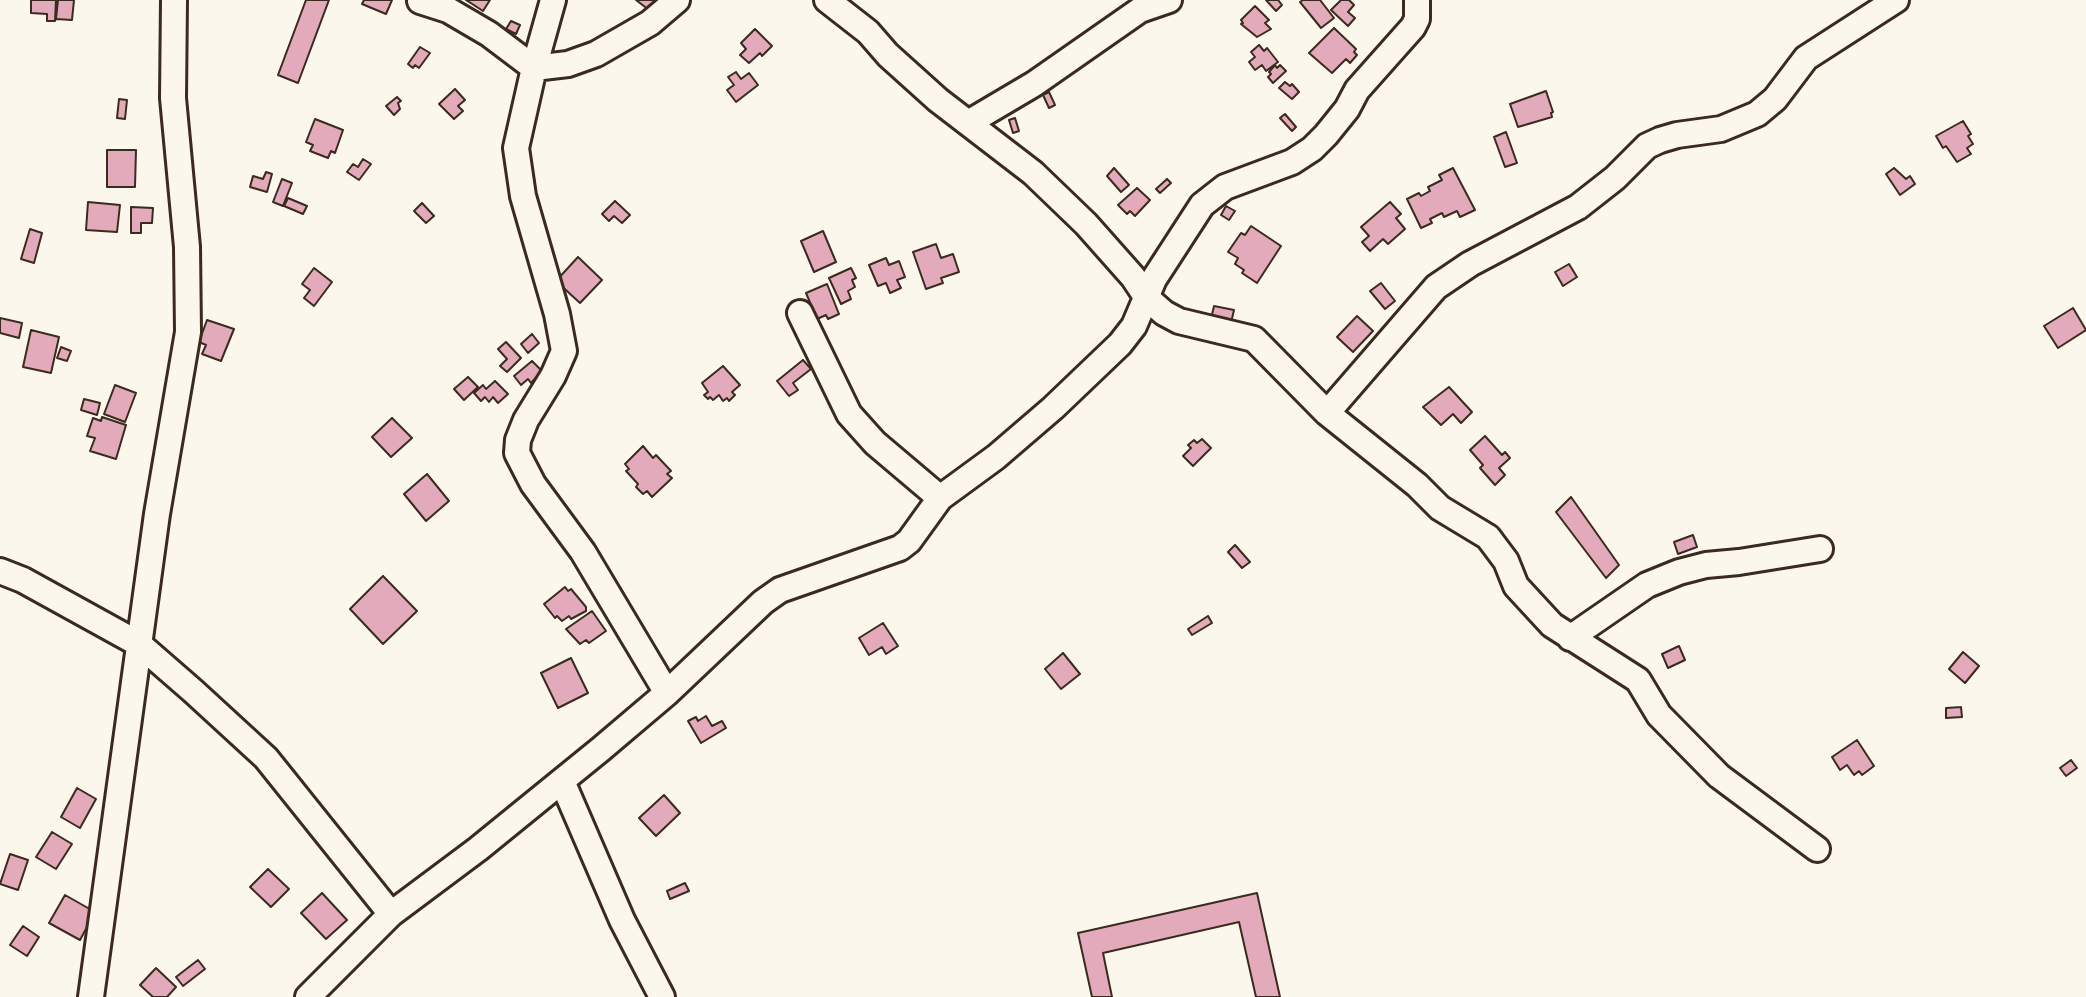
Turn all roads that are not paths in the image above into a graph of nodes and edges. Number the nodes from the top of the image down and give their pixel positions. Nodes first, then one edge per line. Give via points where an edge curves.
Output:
1 (174, 0) edge
2 (553, 0) edge
3 (677, 0) edge
4 (827, 0) edge
5 (1169, 0) edge
6 (1417, 0) edge
7 (1896, 0) edge
8 (420, 1) edge
9 (534, 68) junction
10 (968, 123) junction
11 (1147, 298) junction
12 (800, 313) dead end
13 (1327, 413) junction
14 (940, 498) junction
15 (1820, 549) dead end
16 (0, 571) edge
17 (1570, 638) junction
18 (139, 645) junction
19 (667, 693) junction
20 (562, 781) junction
21 (1817, 849) dead end
22 (391, 914) junction
23 (91, 997) edge
24 (307, 997) edge
25 (662, 997) edge

1 - 18 street via 173,98 187,247 188,332
2 - 9 street
3 - 9 street via 650,23 596,54 568,65
4 - 10 street
5 - 10 street via 1140,10 1034,84
6 - 11 street via 1413,27 1357,90 1326,135 1292,162 1225,187 1202,205 1154,279
7 - 13 street via 1805,58 1775,99 1757,114 1721,129 1677,135 1647,146 1578,207 1436,287
8 - 9 street via 448,10 489,34
9 - 19 street via 516,148 523,196 565,351 526,420 517,453
10 - 11 street via 1033,173 1077,216
11 - 13 street via 1180,321 1254,340
11 - 14 street via 1120,344 996,457
12 - 14 street via 849,414 875,443
13 - 17 street via 1440,508 1488,537 1506,561 1516,586
14 - 19 street via 900,548 780,590
15 - 17 street via 1679,572 1647,585
16 - 18 street
17 - 21 street via 1638,680 1659,715 1718,776
18 - 22 street via 266,758
18 - 23 street
19 - 20 street
20 - 22 street
20 - 25 street via 622,920
22 - 24 street

